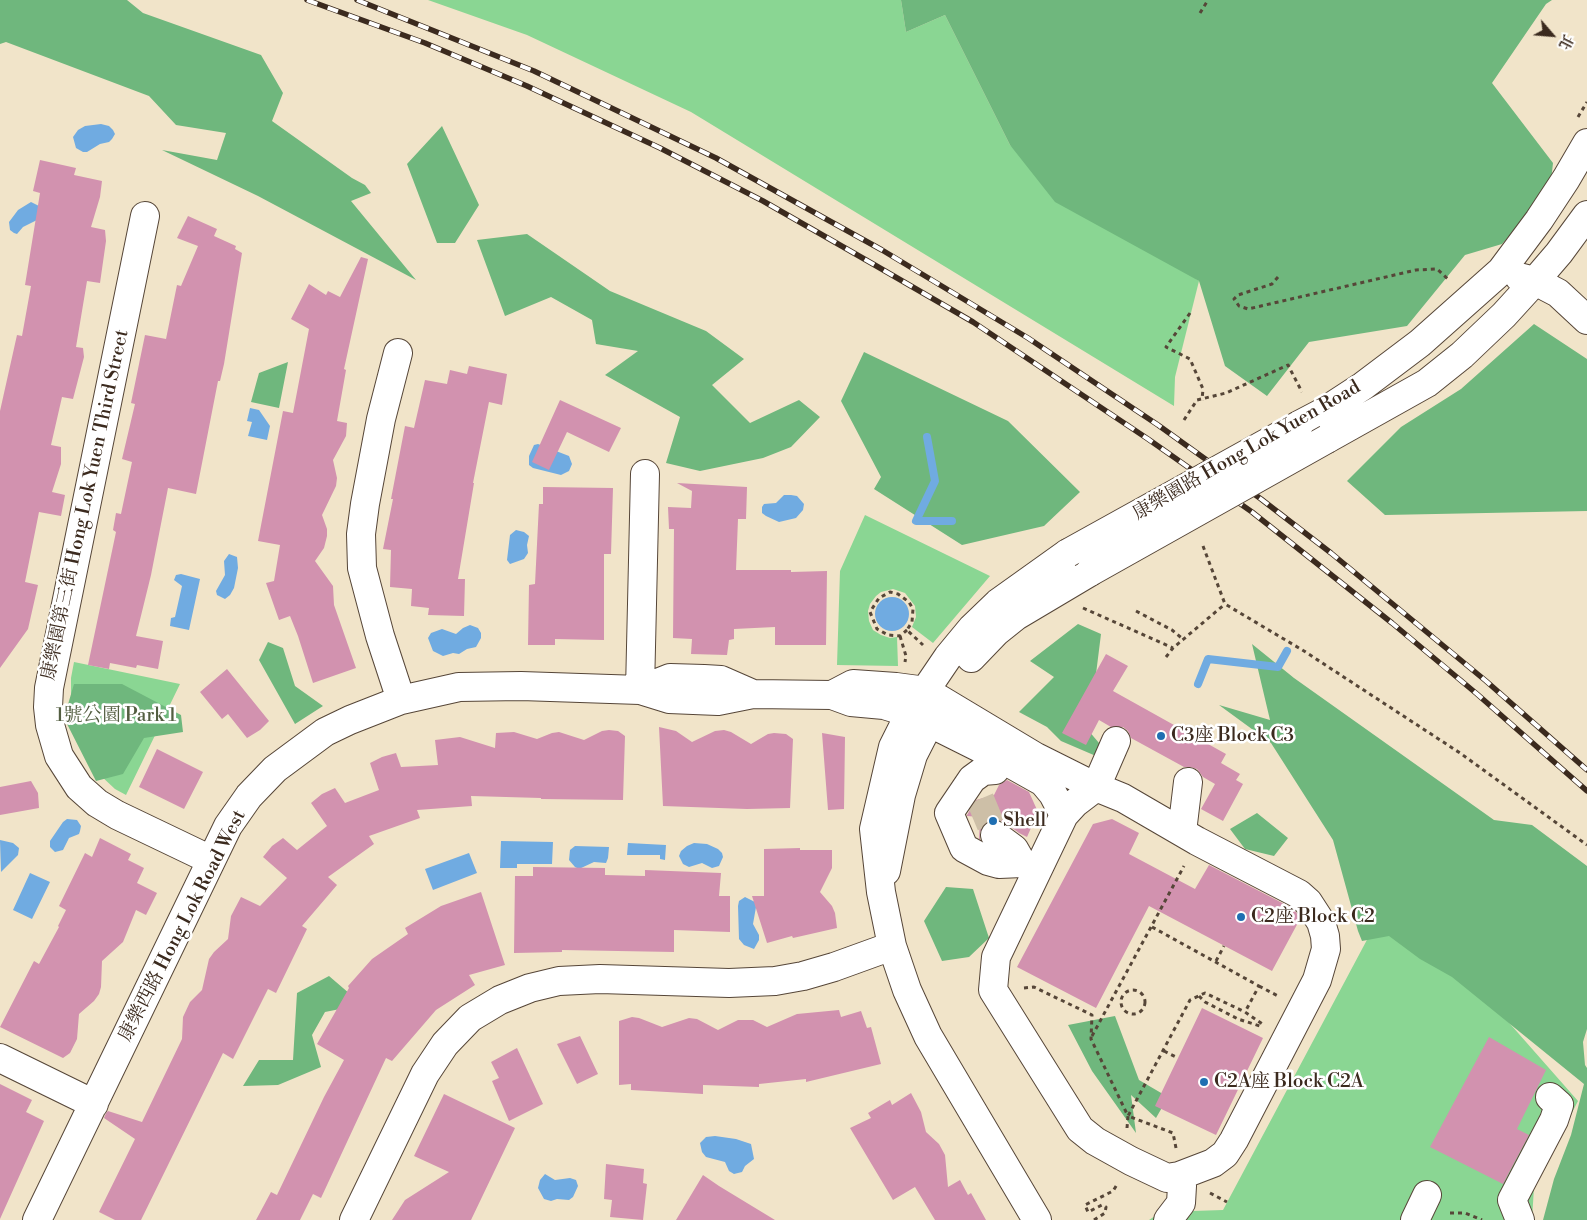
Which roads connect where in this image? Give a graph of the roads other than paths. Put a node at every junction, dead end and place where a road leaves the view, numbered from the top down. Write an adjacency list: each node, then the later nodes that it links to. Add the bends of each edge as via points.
1 (1580, 133): 4 (street, 康樂園路 Hong Lok Yuen Road, via 1566,179)
2 (1587, 215): 5 (street, 康樂園路 Hong Lok Yuen Road)
3 (145, 216): 20 (street, 康樂園第三街 Hong Lok Yuen Third Street, via 48,688 48,707 59,756 79,787 117,815)
4 (1501, 271): 5 (street); 11 (street, 康樂園路 Hong Lok Yuen Road, bridge, via 1448,320 1363,386 1320,414 1068,553 998,603 948,658)
5 (1535, 282): 6 (street, via 1558,293); 11 (street, 康樂園路 Hong Lok Yuen Road, bridge, via 1447,368 1413,391 1056,591 996,632 976,650)
6 (1587, 320)
7 (398, 353): 10 (street, via 381,419 361,534 362,568)
8 (645, 474): 9 (street)
9 (640, 690): 10 (street, 康樂西路 Hong Lok Road West, via 459,687); 11 (street, 康樂西路 Hong Lok Road West, via 670,678 721,680 753,694 832,695 851,702)
10 (400, 700): 20 (street, 康樂西路 Hong Lok Road West, via 324,732 275,769 228,826)
11 (927, 707): 13 (street); 15 (street); 22 (street, via 893,747 874,829 881,892)
12 (1116, 742): 15 (street)
13 (998, 764): 16 (street); 17 (street, via 1043,782 1054,794); 21 (street, via 972,779 949,813 964,848 988,861)
14 (1188, 782): 19 (street)
15 (1096, 787): 17 (street); 19 (street, via 1123,798)
16 (980, 799)
17 (1064, 815): 21 (street)
18 (995, 835): 21 (street, via 1014,849)
19 (1190, 837): 26 (street, via 1299,894 1321,922 1326,949 1317,980 1225,1154 1213,1163)
20 (211, 860): 25 (street, 康樂西路 Hong Lok Road West)
21 (1029, 867): 26 (street, via 996,957 993,990 1080,1129 1095,1141 1167,1178)
22 (892, 946): 29 (street, via 834,967 774,981 729,983 600,979 530,988 500,1000 470,1018 445,1044 430,1066); 30 (street, via 928,1036)
23 (0, 1058): 25 (street)
24 (1550, 1097): 33 (street, via 1559,1105 1554,1120 1512,1200)
25 (94, 1104): 28 (street, 康樂西路 Hong Lok Road West)
26 (1177, 1163): 31 (street, via 1182,1203)
27 (1427, 1195): 32 (street)
28 (37, 1220)
29 (354, 1220)
30 (1037, 1220)
31 (1168, 1220)
32 (1415, 1220)
33 (1520, 1220)

